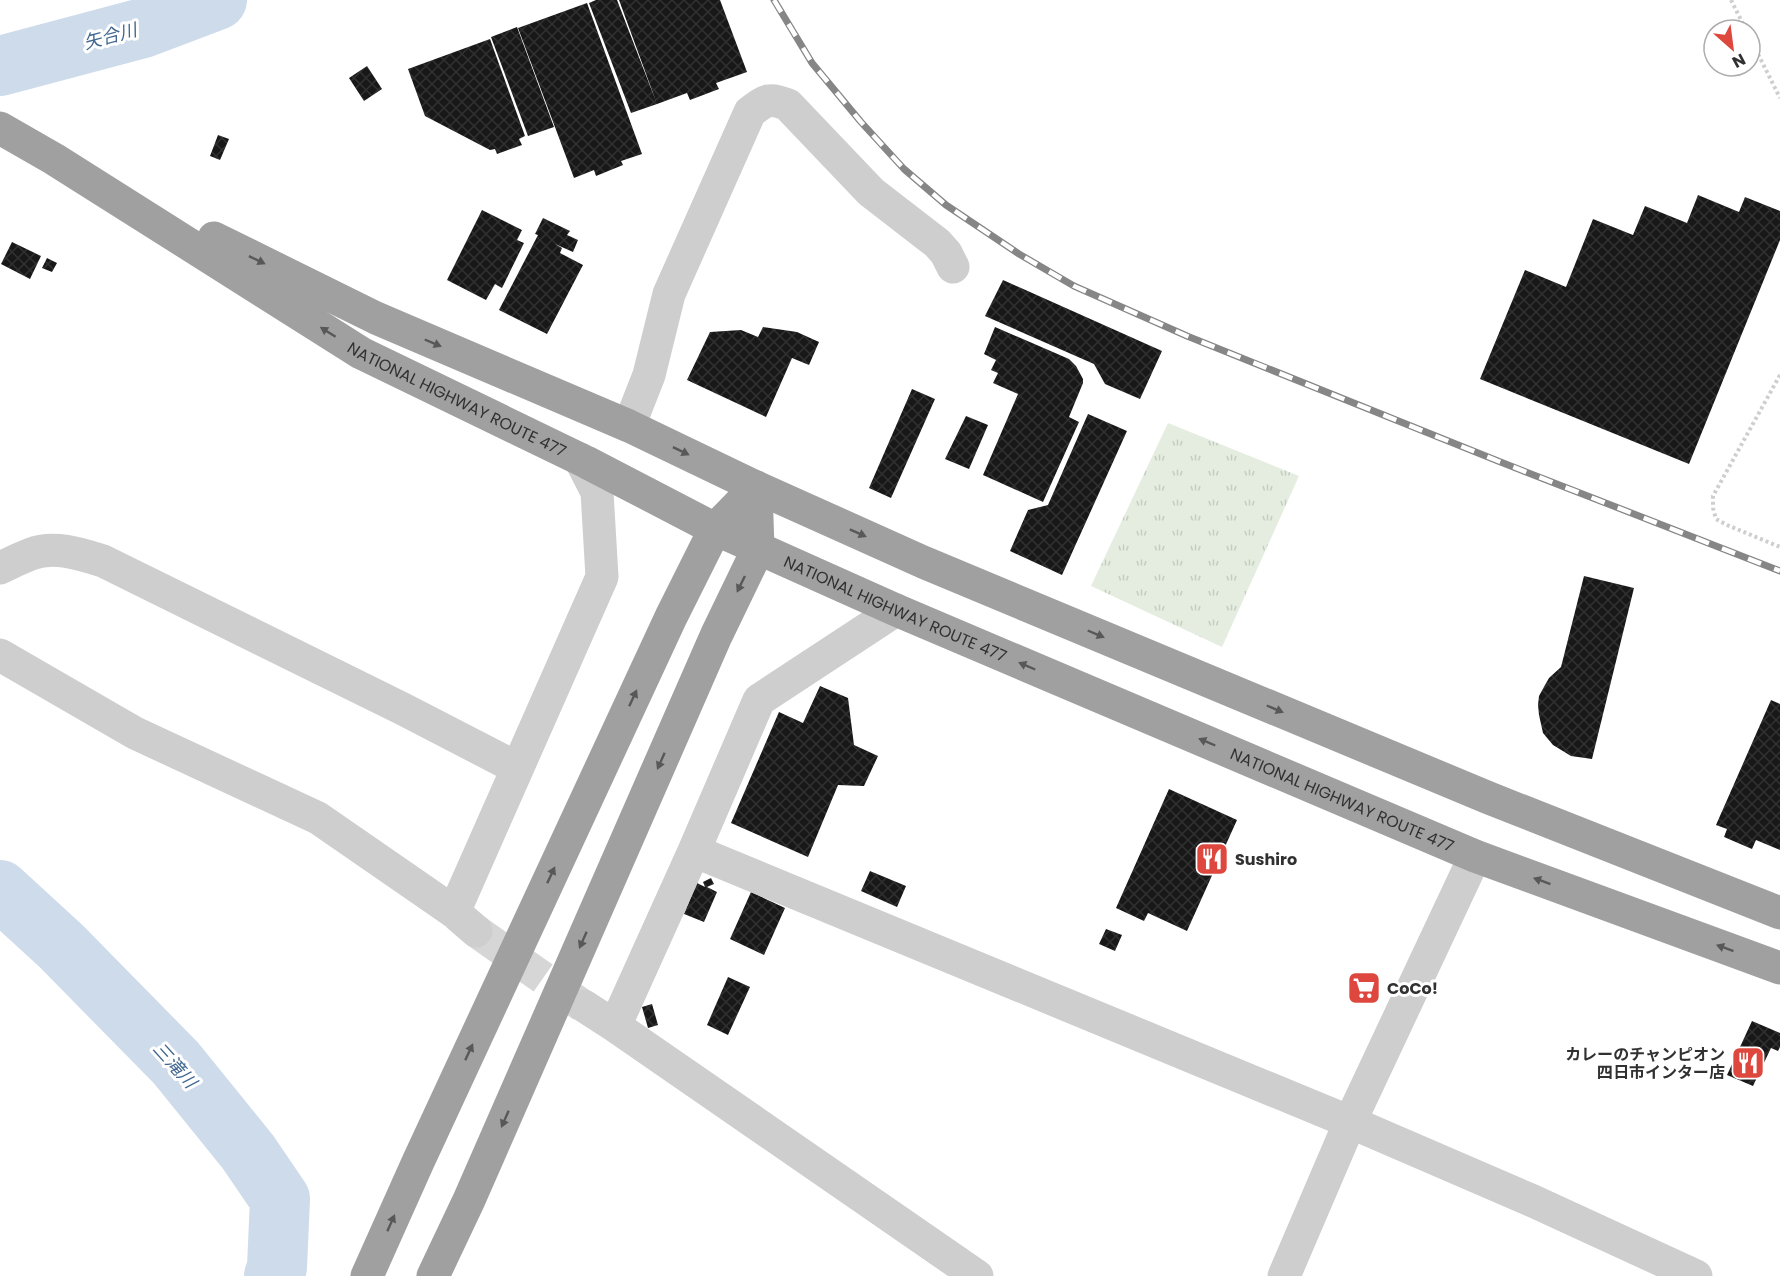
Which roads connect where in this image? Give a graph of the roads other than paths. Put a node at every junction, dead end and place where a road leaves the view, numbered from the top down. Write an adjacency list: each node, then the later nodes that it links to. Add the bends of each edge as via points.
1 (0, 128): 2 (highway, NATIONAL HIGHWAY ROUTE 477)
2 (54, 159): 4 (highway, NATIONAL HIGHWAY ROUTE 477, one-way to 4, via 376,318); 5 (highway, NATIONAL HIGHWAY ROUTE 477, one-way to 2, via 361,353)
3 (953, 267): 4 (street, via 936,243 871,192 788,105 774,99 761,104 750,112 669,294 649,375)
4 (628, 426): 6 (highway, NATIONAL HIGHWAY ROUTE 477, one-way to 6)
5 (580, 459): 7 (highway, NATIONAL HIGHWAY ROUTE 477); 12 (street, via 597,492 602,577)
6 (756, 487): 7 (highway); 8 (highway); 15 (highway, NATIONAL HIGHWAY ROUTE 477, one-way to 15, via 923,562 1478,794)
7 (715, 529): 8 (highway, NATIONAL HIGHWAY ROUTE 477); 20 (highway, one-way to 7)
8 (758, 549): 10 (highway, NATIONAL HIGHWAY ROUTE 477); 21 (highway, one-way to 21, via 711,646)
9 (0, 568): 12 (street, via 34,553 61,551 103,561)
10 (896, 610): 13 (street, via 759,700); 14 (highway, NATIONAL HIGHWAY ROUTE 477, one-way to 10)
11 (0, 656): 12 (street, via 135,733 318,818 465,922)
12 (517, 768)
13 (694, 851): 18 (street); 19 (street)
14 (1475, 856): 16 (highway, NATIONAL HIGHWAY ROUTE 477, one-way to 14); 19 (street)
15 (1780, 913)
16 (1780, 968)
17 (584, 1006): 18 (street)
18 (615, 1026): 22 (street)
19 (1350, 1122): 23 (street); 24 (street)
20 (367, 1276)
21 (433, 1276)
22 (977, 1276)
23 (1284, 1276)
24 (1696, 1276)

